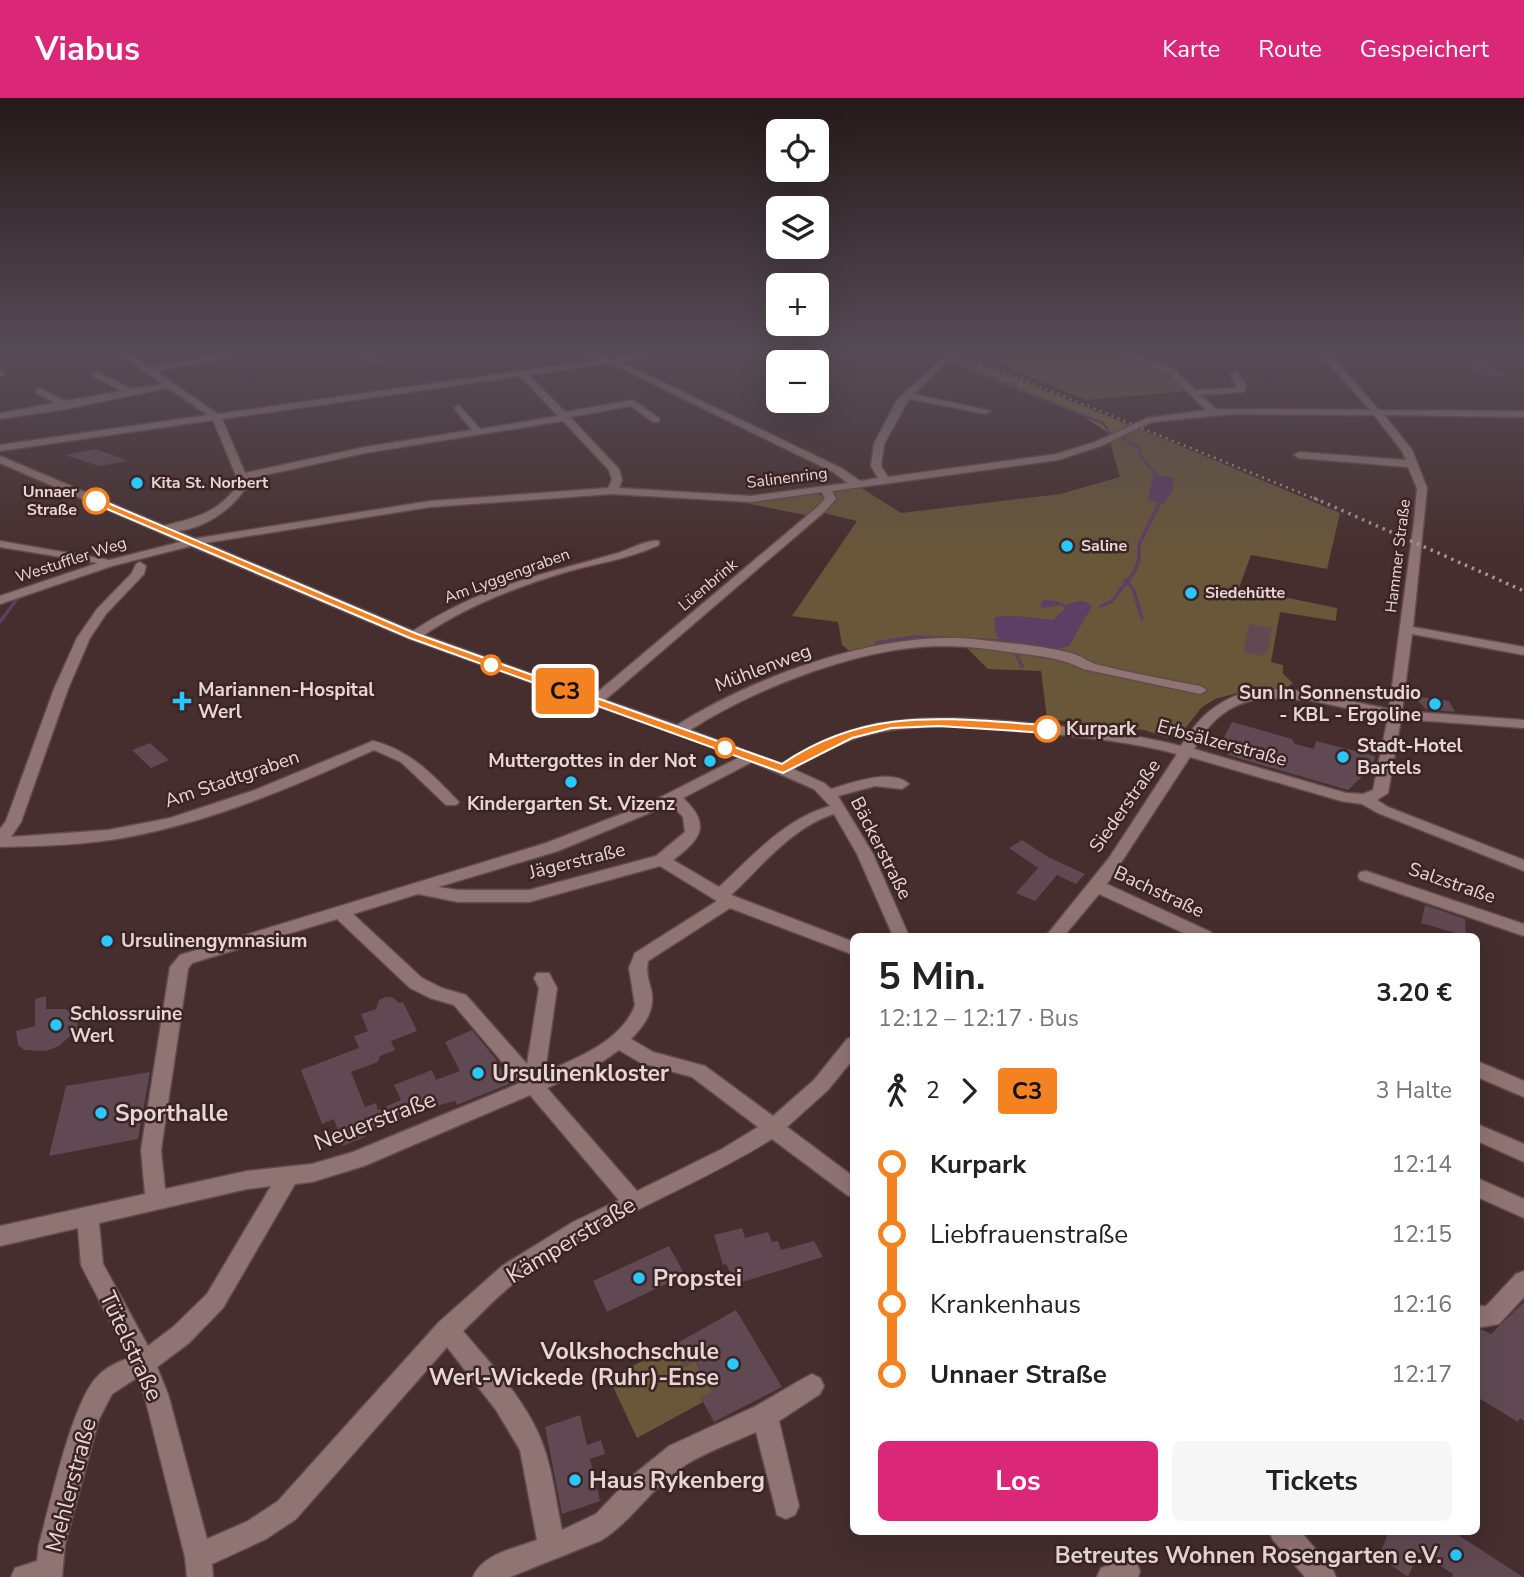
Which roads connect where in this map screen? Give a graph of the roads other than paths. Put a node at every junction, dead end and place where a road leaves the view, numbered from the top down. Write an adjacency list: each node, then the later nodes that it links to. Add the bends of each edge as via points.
1 (188, 421): 11 (street)
2 (218, 421): 15 (street)
3 (469, 421): 10 (street)
4 (538, 421): 10 (street)
5 (570, 421): 18 (street, via 614,469 617,480)
6 (736, 421): 17 (street)
7 (890, 421): 16 (street, via 879,444 876,466)
8 (1146, 421): 16 (street, Salinenring, via 1071,455)
9 (1384, 421): 14 (street, Hammer Straße)
10 (478, 432): 15 (street)
11 (0, 448)
12 (1299, 455): 14 (street)
13 (0, 460): 21 (street)
14 (1414, 464): 31 (street, Hammer Straße, via 1423,499)
15 (242, 477): 20 (street, via 241,489)
16 (885, 481): 17 (street, Salinenring)
17 (859, 485): 19 (street, Salinenring)
18 (612, 491): 19 (street, Salinenring, via 751,499); 22 (street, Salinenring, via 430,504)
19 (828, 495): 35 (street, Lüenbrink)
20 (208, 519): 21 (street); 23 (street, via 210,531)
21 (162, 529): 24 (street)
22 (248, 532): 23 (street, Salinenring); 27 (street, via 232,539)
23 (227, 535): 24 (street, Salinenring)
24 (192, 542): 27 (street); 28 (street, Westuffler Weg)
25 (655, 543): 32 (street, Am Lyggengraben, via 490,596 439,617)
26 (0, 544): 28 (street)
27 (222, 554): 32 (street)
28 (107, 564): 30 (street, Westuffler Weg)
29 (140, 566): 47 (street, via 88,633 63,684 13,822)
30 (0, 600)
31 (1406, 629): 33 (street); 36 (street, Hammer Straße)
32 (414, 636): 35 (street)
33 (1524, 651)
34 (1200, 690): 38 (street, Mühlenweg, via 1088,666 1070,657 986,644 932,642 866,651 734,699)
35 (595, 701): 38 (street, Bäckerstraße)
36 (1395, 713): 37 (street, Siederstraße); 39 (street, Siederstraße, via 1300,695 1244,697 1212,715); 44 (street, Hammer Straße, via 1383,786 1380,793)
37 (1524, 724)
38 (678, 731): 40 (street, Bäckerstraße)
39 (1187, 752): 41 (street, Erbsälzerstraße, via 1048,729 913,723 847,736); 44 (street, Erbsälzerstraße, via 1346,798); 51 (street, Siederstraße)
40 (751, 757): 41 (street, Bäckerstraße); 43 (street)
41 (783, 769): 45 (street, Bäckerstraße, via 819,786)
42 (902, 784): 45 (street, via 875,781)
43 (673, 797): 48 (street, via 693,817 695,828 689,840); 52 (street, via 563,843)
44 (1364, 799): 49 (street)
45 (833, 801): 53 (street, via 775,844); 57 (street, Bäckerstraße, via 865,854)
46 (451, 802): 47 (street, Am Stadtgraben, via 413,765 389,748 373,745 244,799 185,818 55,841)
47 (0, 841)
48 (662, 860): 52 (street, Jägerstraße, via 529,896 458,896); 53 (street)
49 (1524, 866)
50 (1366, 876): 56 (street, Salzstraße)
51 (1095, 885): 55 (street, Bachstraße); 58 (street, Siederstraße)
52 (418, 890): 54 (street)
53 (724, 899): 59 (street); 61 (street, Neuerstraße, via 641,957 637,967 644,1005)
54 (341, 912): 64 (street, via 416,983 460,1000); 73 (street, via 196,954 179,967 150,1150)
55 (1172, 930)
56 (1524, 930)
57 (900, 933)
58 (1056, 933)
59 (850, 947)
60 (543, 978): 64 (street, via 548,988)
61 (618, 1040): 64 (street, Neuerstraße, via 596,1058); 66 (street, via 648,1058 698,1071)
62 (850, 1049): 66 (street, Kämperstraße, via 821,1085)
63 (1480, 1070): 65 (street)
64 (533, 1087): 69 (street, Neuerstraße, via 357,1160); 72 (street)
65 (1524, 1089)
66 (773, 1128): 70 (street); 72 (street, Kämperstraße, via 729,1155)
67 (1480, 1133): 68 (street)
68 (1524, 1153)
69 (288, 1177): 73 (street, Neuerstraße, via 247,1180); 80 (street, Mehlerstraße, via 215,1301)
70 (850, 1186)
71 (1480, 1188): 74 (street)
72 (633, 1201): 79 (street, Kämperstraße, via 510,1273)
73 (156, 1202): 75 (street, Neuerstraße)
74 (1524, 1209)
75 (88, 1217): 76 (street, Neuerstraße); 80 (street, Tütelstraße, via 92,1265)
76 (0, 1236)
77 (1524, 1281): 78 (street, via 1491,1316)
78 (1480, 1317)
79 (447, 1330): 85 (street, via 509,1407 533,1448); 86 (street, Kämperstraße, via 287,1510)
80 (144, 1363): 86 (street, Tütelstraße, via 164,1419); 87 (street, Mehlerstraße, via 104,1386 88,1415)
81 (812, 1387): 82 (street)
82 (765, 1415): 83 (street); 85 (street, via 678,1455 605,1523)
83 (786, 1506)
84 (1286, 1535): 89 (street)
85 (552, 1547): 88 (street)
86 (199, 1567)
87 (41, 1576)
88 (486, 1577)
89 (1324, 1577)

